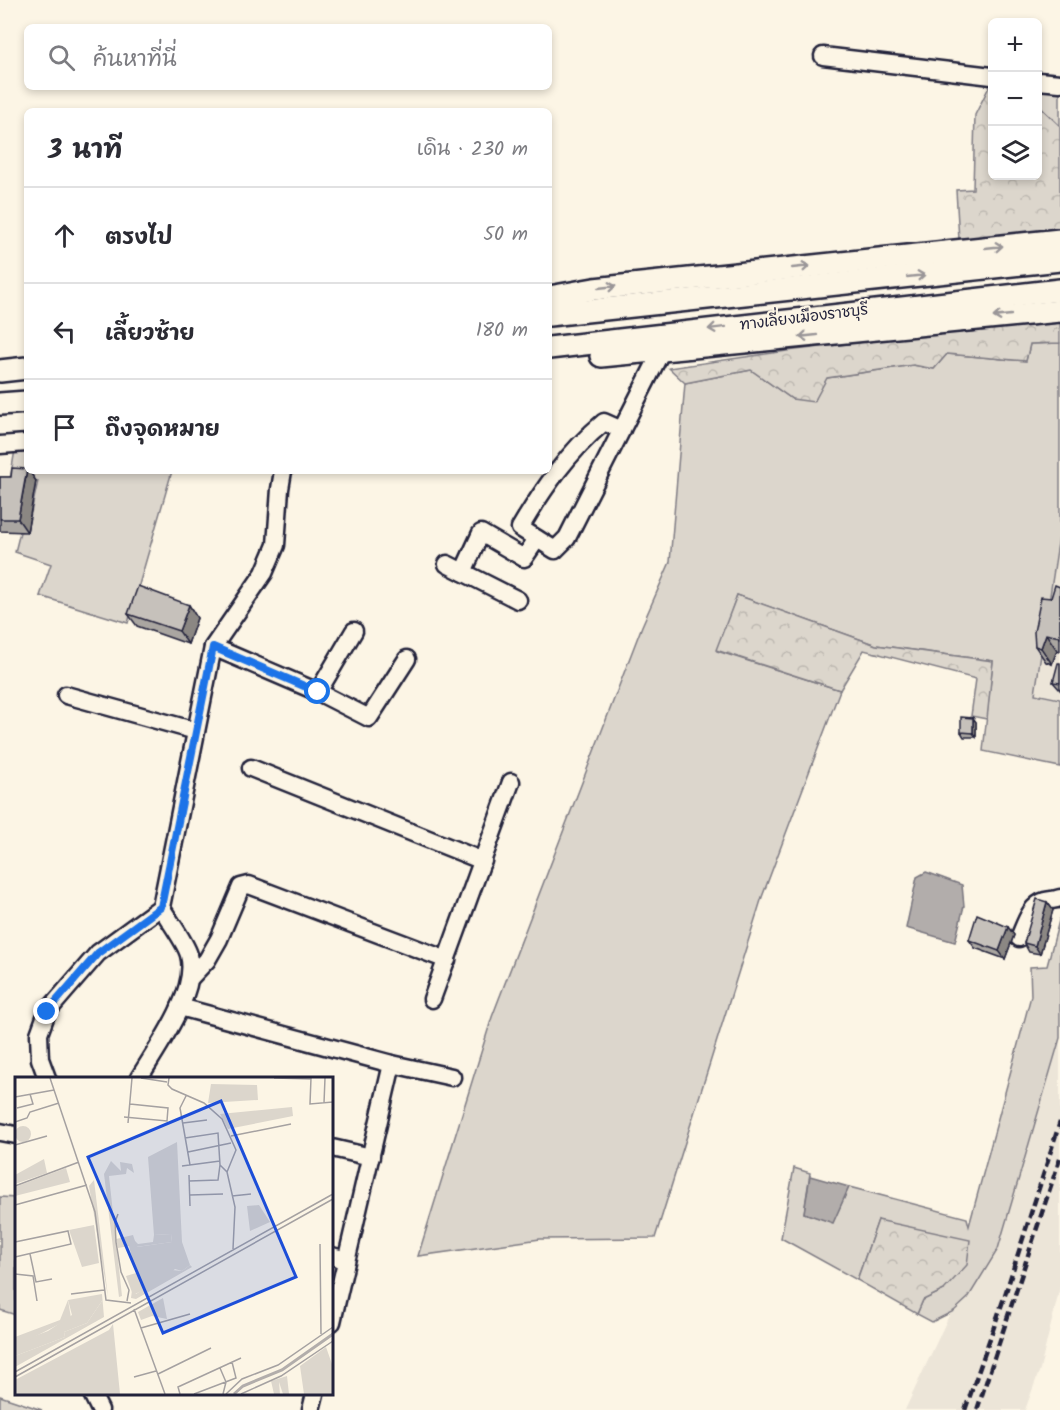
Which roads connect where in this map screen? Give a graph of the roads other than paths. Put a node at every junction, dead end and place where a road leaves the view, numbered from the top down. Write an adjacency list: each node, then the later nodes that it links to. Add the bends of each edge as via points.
1 (823, 56): 2 (street)
2 (988, 75)
3 (1042, 81): 4 (street)
4 (1060, 83)
5 (1060, 240): 8 (main road, one-way to 5)
6 (1060, 260): 10 (main road, ทางเลี่ยงเมืองราชบุรี, one-way to 6)
7 (1060, 290): 11 (main road, ทางเลี่ยงเมืองราชบุรี, one-way to 11)
8 (552, 296)
9 (1060, 311): 12 (main road, one-way to 12)
10 (552, 315)
11 (552, 348)
12 (662, 350): 13 (main road); 18 (street)
13 (552, 357)
14 (24, 368): 15 (main road)
15 (0, 371)
16 (24, 402): 17 (main road)
17 (0, 404)
18 (622, 430): 22 (street, via 567,538 555,550); 22 (street, via 604,422 543,489 520,528)
19 (24, 443): 20 (street)
20 (0, 446)
21 (282, 474): 27 (street, via 276,545 264,573)
22 (537, 539): 24 (street, via 524,558 481,533)
23 (447, 564): 24 (street)
24 (464, 572): 25 (street)
25 (518, 600)
26 (354, 632): 29 (street)
27 (213, 647): 29 (street); 31 (street)
28 (407, 659): 29 (street, via 369,718)
29 (318, 692)
30 (66, 695): 31 (street)
31 (196, 731): 36 (street)
32 (251, 768): 34 (street)
33 (511, 782): 34 (street)
34 (483, 861): 38 (street)
35 (1060, 898): 37 (street, via 1035,907)
36 (161, 907): 39 (street, via 189,955); 43 (street, via 98,953 47,1012 39,1034 40,1059)
37 (1019, 938)
38 (447, 960): 39 (street, via 249,885 241,887 219,939 207,960); 40 (street)
39 (190, 977): 41 (street)
40 (432, 999)
41 (180, 1007): 42 (street); 44 (street)
42 (392, 1064): 45 (street); 49 (street)
43 (47, 1077)
44 (141, 1077)
45 (452, 1077)
46 (0, 1132): 47 (street)
47 (15, 1135)
48 (333, 1148): 49 (street)
49 (371, 1157): 50 (street)
50 (339, 1258): 51 (street)
51 (333, 1313)
52 (92, 1395): 54 (street)
53 (315, 1395): 55 (street)
54 (100, 1410)
55 (311, 1410)

